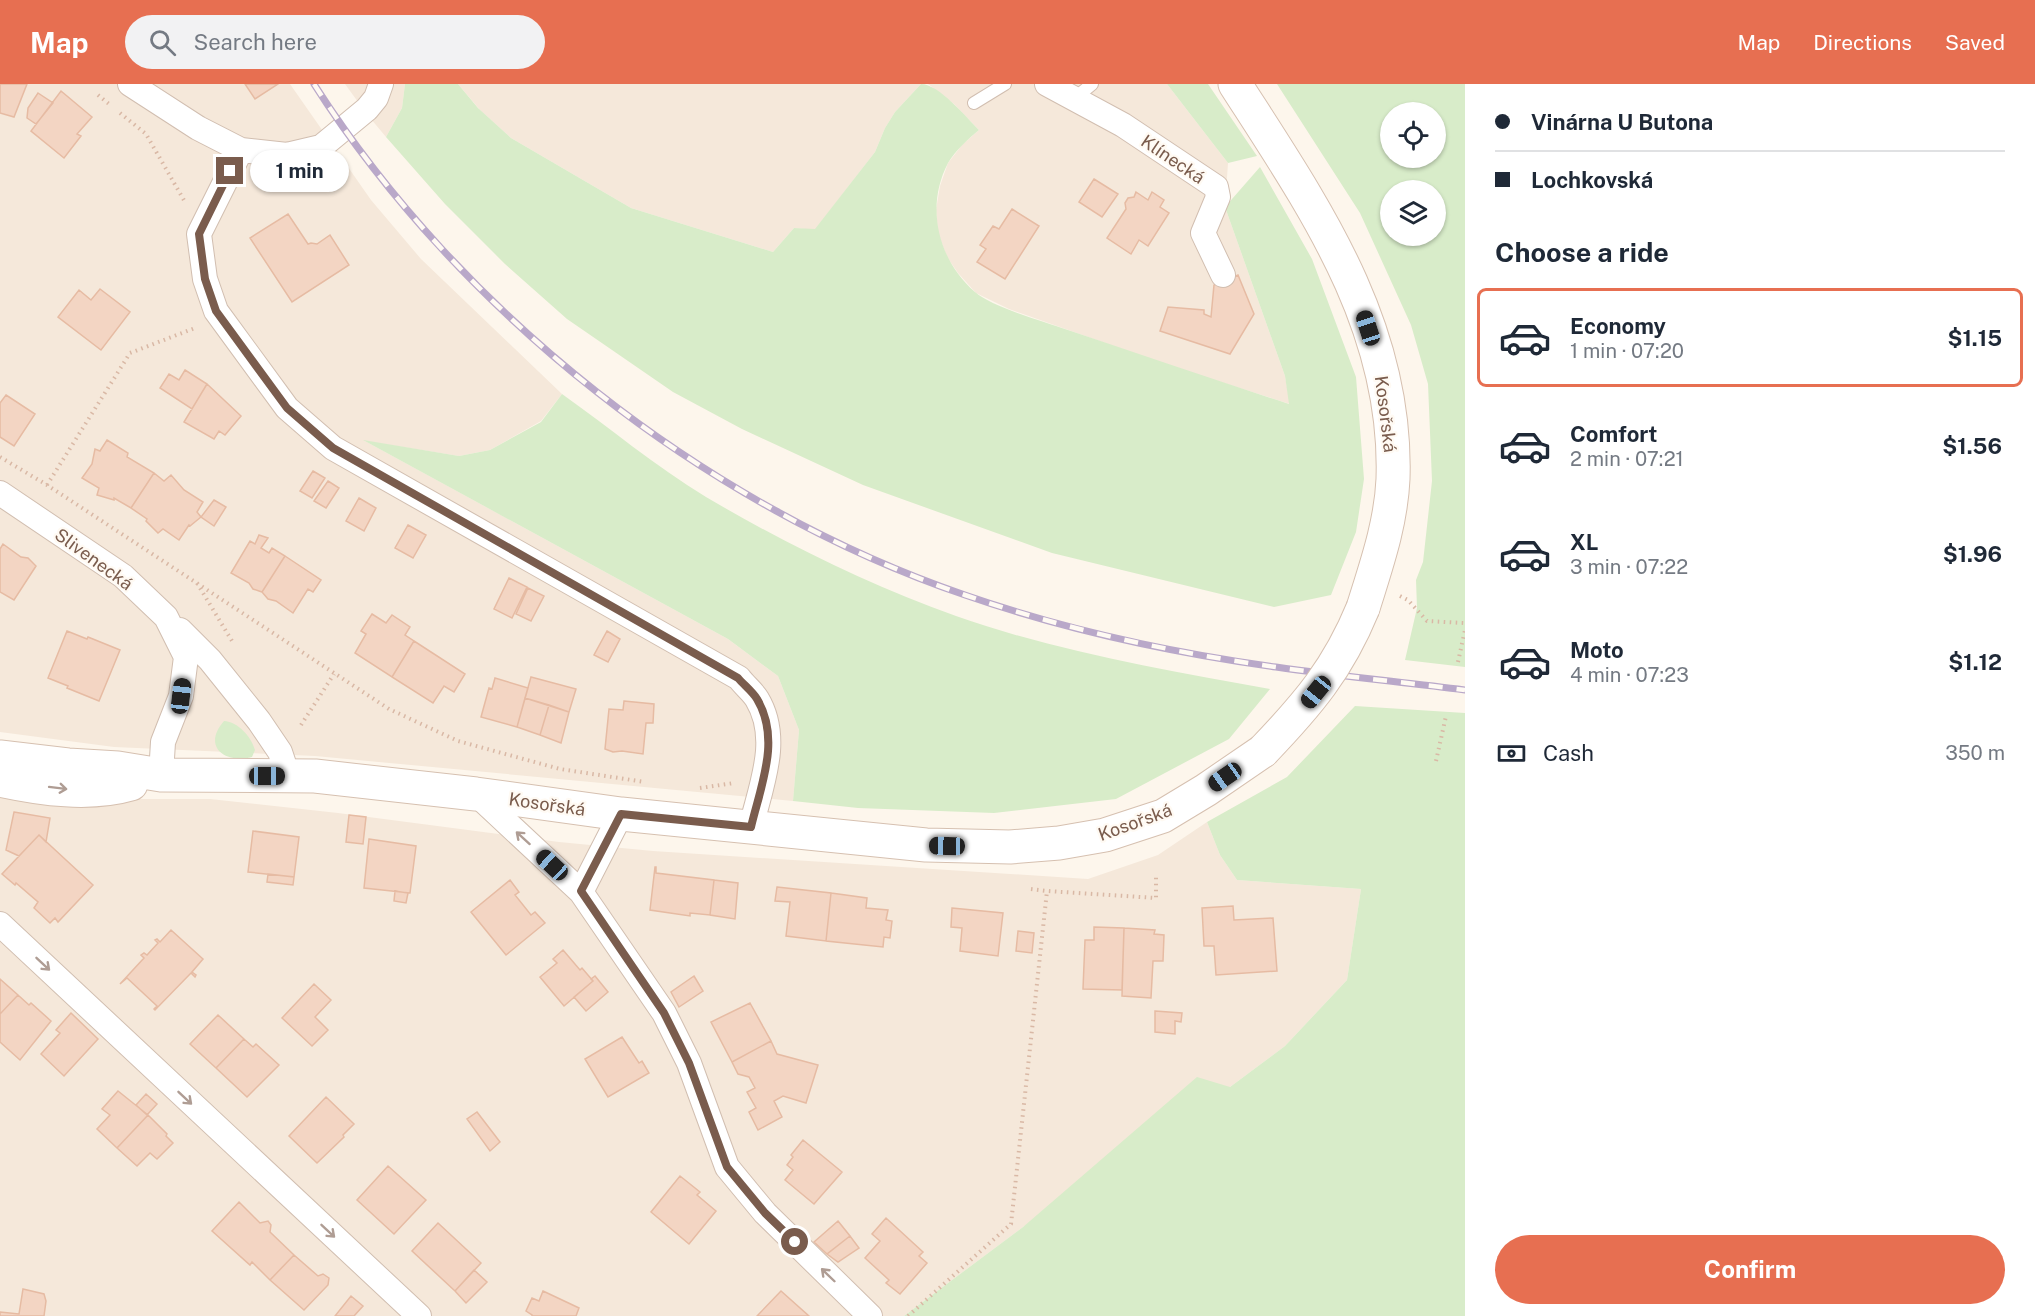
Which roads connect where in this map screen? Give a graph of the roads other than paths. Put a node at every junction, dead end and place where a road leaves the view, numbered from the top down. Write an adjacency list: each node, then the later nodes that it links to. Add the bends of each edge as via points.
1 (130, 84): 8 (street, via 198,128)
2 (381, 84): 8 (street, via 367,110 321,147 287,155)
3 (1005, 84): 7 (lane)
4 (1047, 84): 6 (street, Klínecká)
5 (1234, 84): 18 (street, Kosořská, bridge, via 1335,245 1357,293 1388,401 1393,481 1387,525 1363,608 1326,679 1263,751 1163,816 1105,835 1010,847 926,845)
6 (1083, 91): 9 (street, Klínecká, via 1123,125 1216,187 1218,197 1203,233)
7 (974, 103)
8 (241, 150): 18 (street, via 199,234 205,279 216,311 287,408 333,448 738,678 757,699 770,731 769,753)
9 (1223, 275)
10 (0, 493): 11 (street, Slivenecká, via 123,576)
11 (166, 618): 13 (street, Slivenecká, via 186,657 181,696 163,742); 14 (street, via 210,660 259,721 280,752)
12 (0, 756): 13 (street)
13 (161, 775): 14 (street, Kosořská); 15 (street, one-way to 13, via 84,790 119,787)
14 (288, 776): 16 (street, Kosořská)
15 (0, 780)
16 (476, 794): 17 (street, Kosořská); 19 (street, one-way to 16)
17 (621, 814): 18 (street, Kosořská); 19 (street)
18 (751, 827)
19 (581, 891): 22 (street, one-way to 19, via 765,1213 727,1167 689,1063 664,1013)
20 (0, 924): 21 (street, one-way to 21)
21 (419, 1316)
22 (870, 1316)

